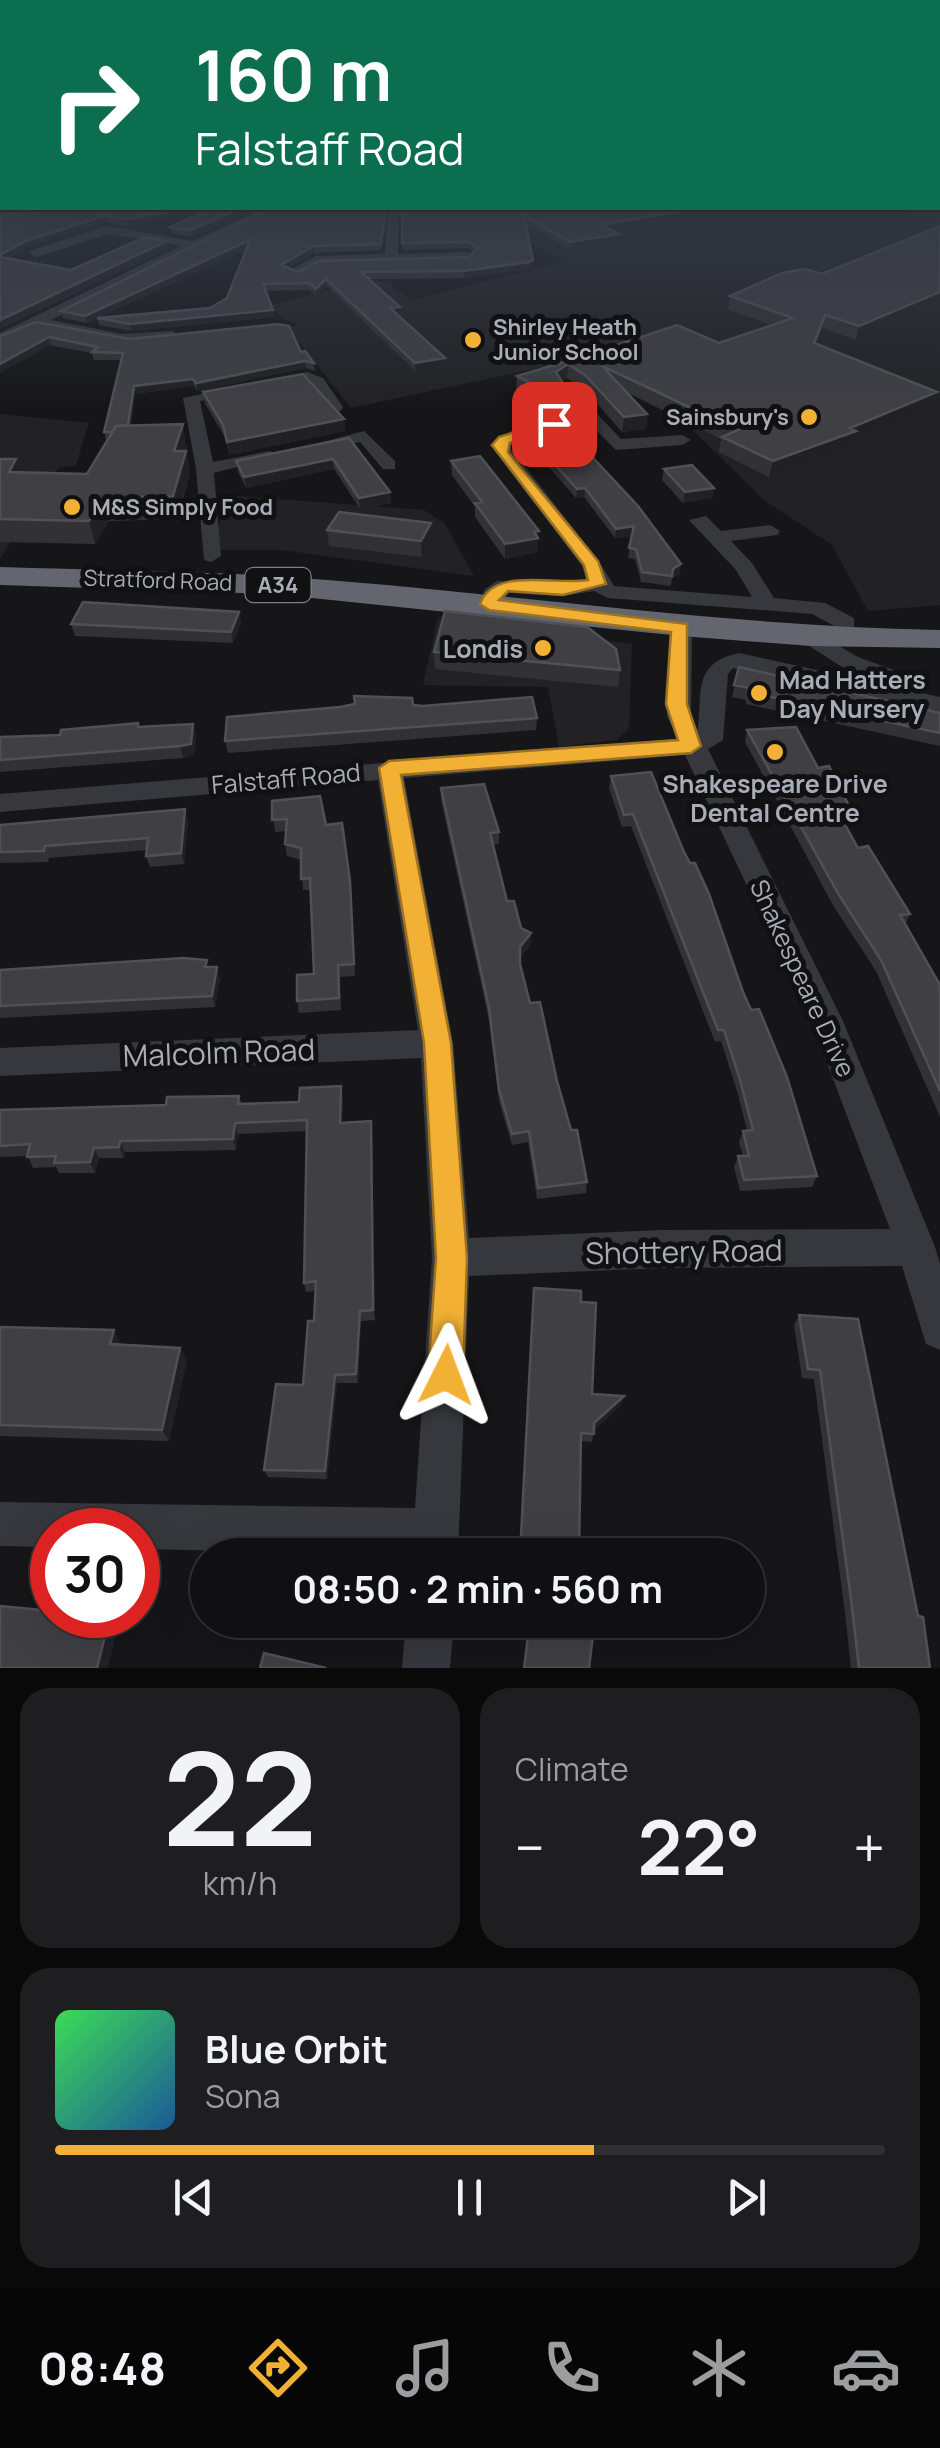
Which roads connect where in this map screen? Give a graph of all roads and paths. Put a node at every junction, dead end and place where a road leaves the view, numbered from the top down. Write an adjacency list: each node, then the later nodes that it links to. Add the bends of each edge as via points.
1 (178, 253): 6 (street)
2 (391, 253): 4 (street)
3 (468, 256): 4 (street)
4 (391, 258): 5 (street, via 316,260)
5 (302, 271)
6 (34, 321): 7 (street, via 131,339); 8 (street)
7 (194, 333)
8 (1, 338)
9 (568, 387): 11 (street)
10 (335, 408): 14 (street, via 307,377 191,398)
11 (590, 414): 12 (street, via 616,445); 20 (street, via 499,445 592,564)
12 (682, 440)
13 (389, 464): 14 (street, via 364,436)
14 (205, 469): 18 (street)
15 (700, 520): 17 (street)
16 (770, 531): 17 (street)
17 (718, 537): 22 (street)
18 (211, 556)
19 (0, 576): 21 (highway, Stratford Road / A34, via 273,584)
20 (598, 584): 21 (street, via 563,590 505,586); 22 (street, via 608,592)
21 (489, 604): 23 (highway, Stratford Road / A34)
22 (767, 604): 25 (street, via 817,608)
23 (682, 621): 25 (highway, Stratford Road / A34); 26 (highway, Stratford Road / A34); 31 (street, Shakespeare Drive, via 676,704)
24 (940, 622): 25 (highway, Stratford Road / A34)
25 (857, 631): 26 (highway, Stratford Road / A34); 27 (highway, Stratford Road / A34); 28 (street, via 860,660)
26 (811, 637): 28 (street)
27 (940, 639)
28 (871, 670): 29 (street)
29 (940, 688)
30 (940, 706): 31 (street, via 740,660 716,672 710,740)
31 (691, 746): 32 (street, Falstaff Road); 36 (street, Shakespeare Drive, via 827,1021)
32 (389, 768): 33 (street, Falstaff Road); 34 (street)
33 (0, 803)
34 (437, 1043): 35 (street, Malcolm Road); 37 (street)
35 (0, 1062)
36 (916, 1247): 37 (street, Shottery Road); 38 (street, Shakespeare Drive)
37 (452, 1258): 41 (street)
38 (940, 1330)
39 (0, 1524): 40 (street)
40 (321, 1538)
41 (436, 1538)
42 (428, 1638): 43 (street)
43 (426, 1668)

